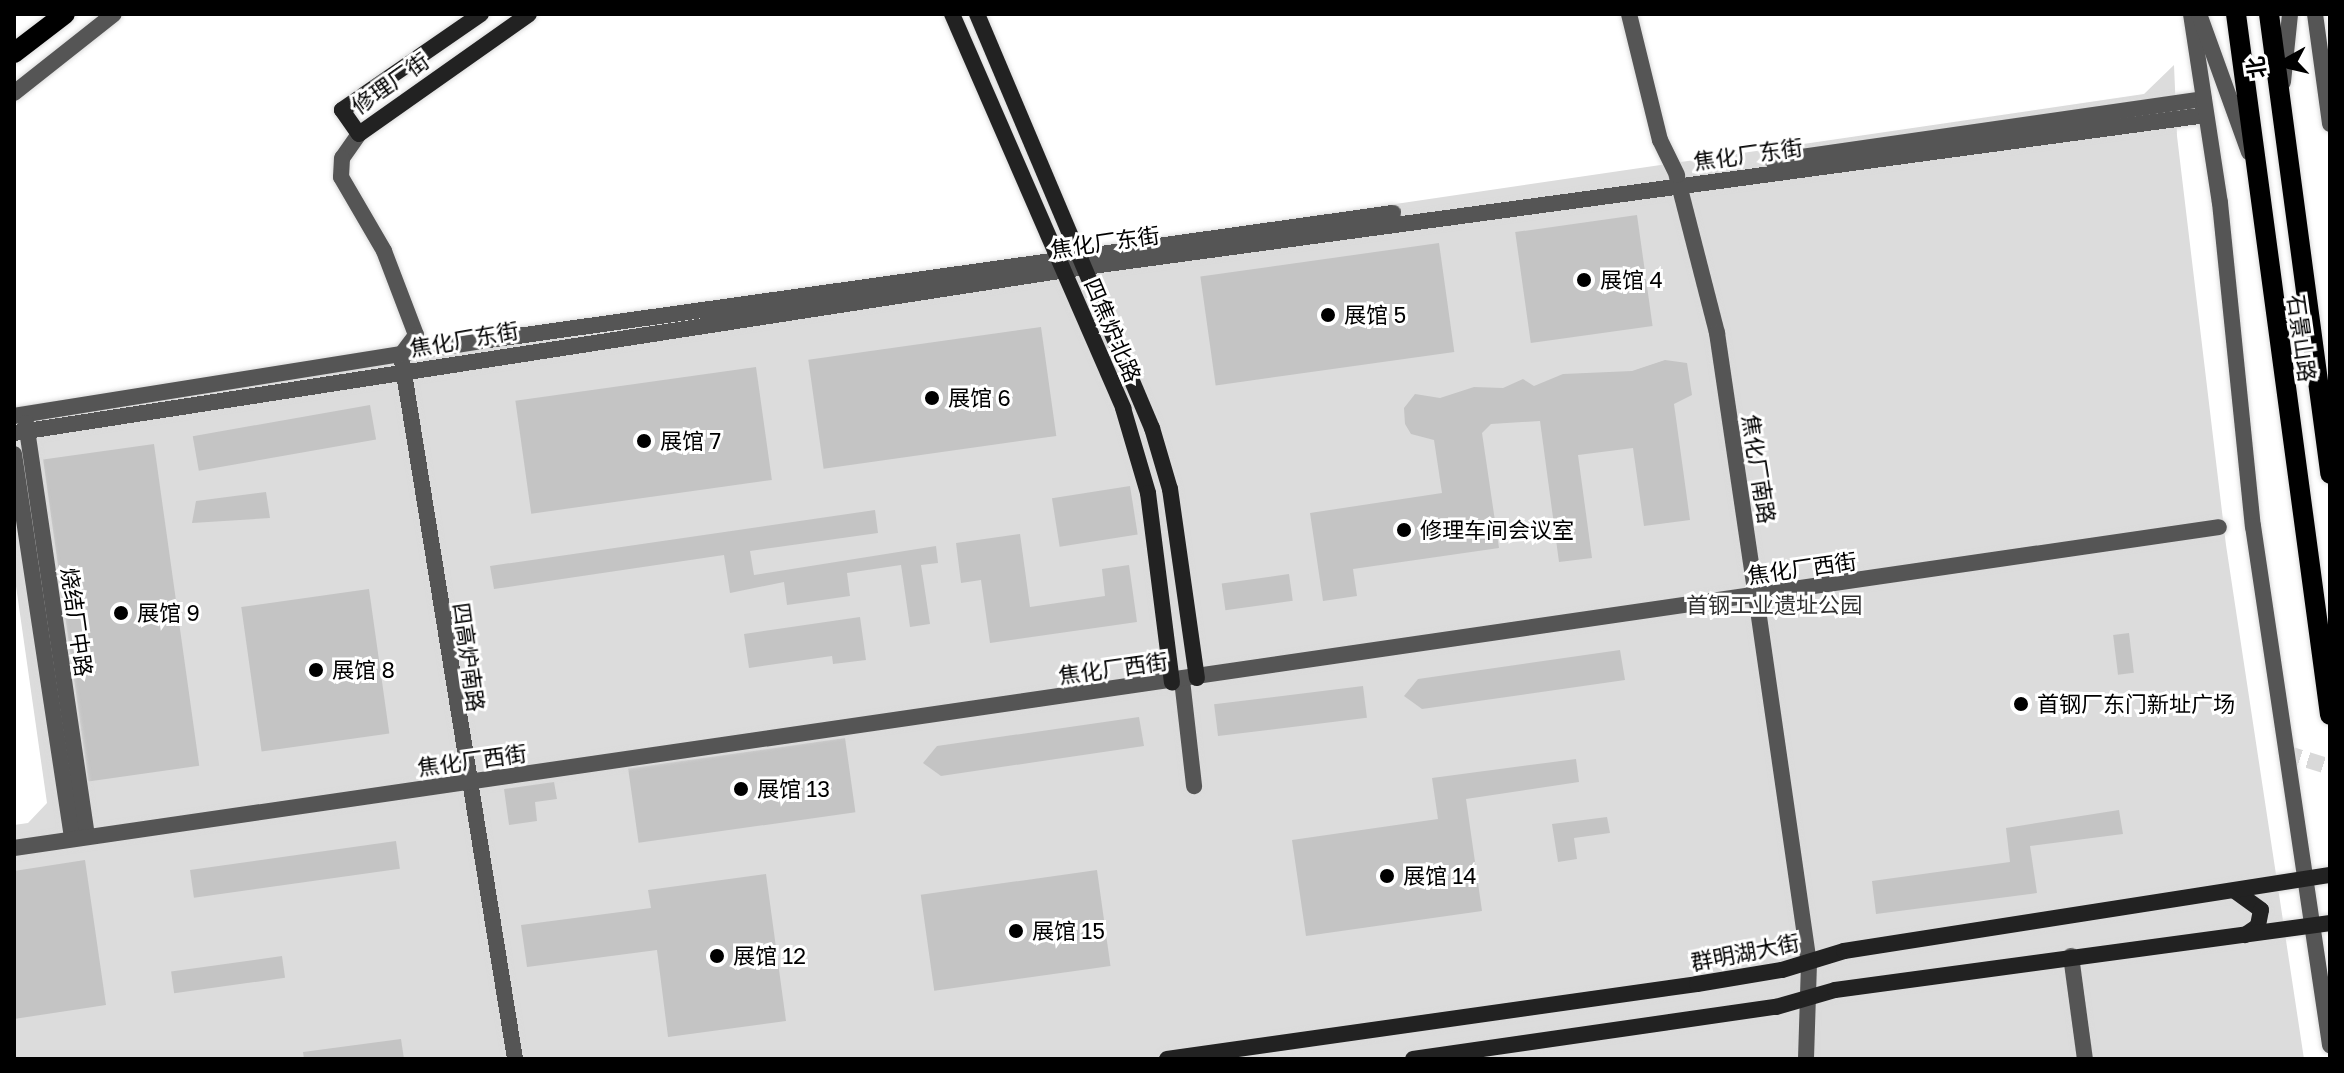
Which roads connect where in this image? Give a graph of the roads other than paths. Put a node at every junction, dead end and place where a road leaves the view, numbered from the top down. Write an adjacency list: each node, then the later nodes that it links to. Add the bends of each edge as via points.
1 (65, 14): 14 (main road)
2 (114, 14): 15 (street)
3 (481, 14): 19 (main road, 修理厂街, via 342,110)
4 (529, 14): 19 (main road, 修理厂街)
5 (952, 14): 23 (main road, 四焦炉北路)
6 (977, 14): 22 (main road, 四焦炉北路)
7 (1629, 14): 21 (street, 焦化厂南路, via 1660,140)
8 (2191, 14): 17 (street)
9 (2199, 14): 20 (street)
10 (2236, 14): 20 (main road, 石景山路)
11 (2269, 14): 16 (main road, 石景山路)
12 (2290, 14): 16 (street)
13 (2315, 14): 18 (street)
14 (14, 53)
15 (14, 93)
16 (2281, 99): 29 (main road, 石景山路)
17 (2205, 107): 21 (street, 焦化厂东街); 39 (street, via 2253,526)
18 (2330, 124)
19 (359, 134): 24 (street, via 342,158 341,177 377,237 416,335)
20 (2255, 168): 33 (main road, 石景山路)
21 (1678, 180): 22 (street, 焦化厂东街); 31 (street, 焦化厂南路, via 1717,333)
22 (1083, 261): 23 (street, 焦化厂东街); 32 (main road, 四焦炉北路, via 1132,374 1170,489)
23 (1060, 264): 24 (street, 焦化厂东街); 25 (street, 焦化厂东街); 32 (main road, 四焦炉北路, via 1123,408 1148,493)
24 (401, 355): 25 (street, 四高炉南路); 26 (street, 焦化厂东街)
25 (404, 372): 27 (street, 焦化厂东街); 34 (street, 四高炉南路)
26 (19, 415): 27 (street, 烧结厂中路)
27 (20, 432): 36 (street, 烧结厂中路)
28 (14, 454): 36 (street, 烧结厂中路)
29 (2330, 474)
30 (2219, 527): 31 (street, 焦化厂西街)
31 (1756, 596): 32 (street, 焦化厂西街); 45 (street, 焦化厂南路)
32 (1183, 680): 34 (street, 焦化厂西街); 35 (street)
33 (2330, 715)
34 (467, 784): 36 (street, 焦化厂西街); 48 (street, 四高炉南路, via 493,900)
35 (1194, 786)
36 (80, 838): 37 (street, 焦化厂西街)
37 (14, 848)
38 (2330, 875): 39 (main road, 群明湖大街)
39 (2303, 880): 40 (main road, 群明湖大街); 42 (street)
40 (2235, 891): 43 (main road, via 2261,910 2258,926); 45 (main road, 群明湖大街, via 1844,951)
41 (2330, 923): 42 (main road)
42 (2312, 925): 43 (main road); 47 (street)
43 (2244, 936): 44 (main road)
44 (2071, 956): 46 (main road); 52 (street)
45 (1809, 963): 46 (street, 焦化厂南路); 49 (main road, 群明湖大街)
46 (1805, 998): 50 (main road); 51 (street, 焦化厂南路)
47 (2330, 1045)
48 (515, 1059)
49 (1167, 1059)
50 (1413, 1059)
51 (1806, 1059)
52 (2085, 1059)

